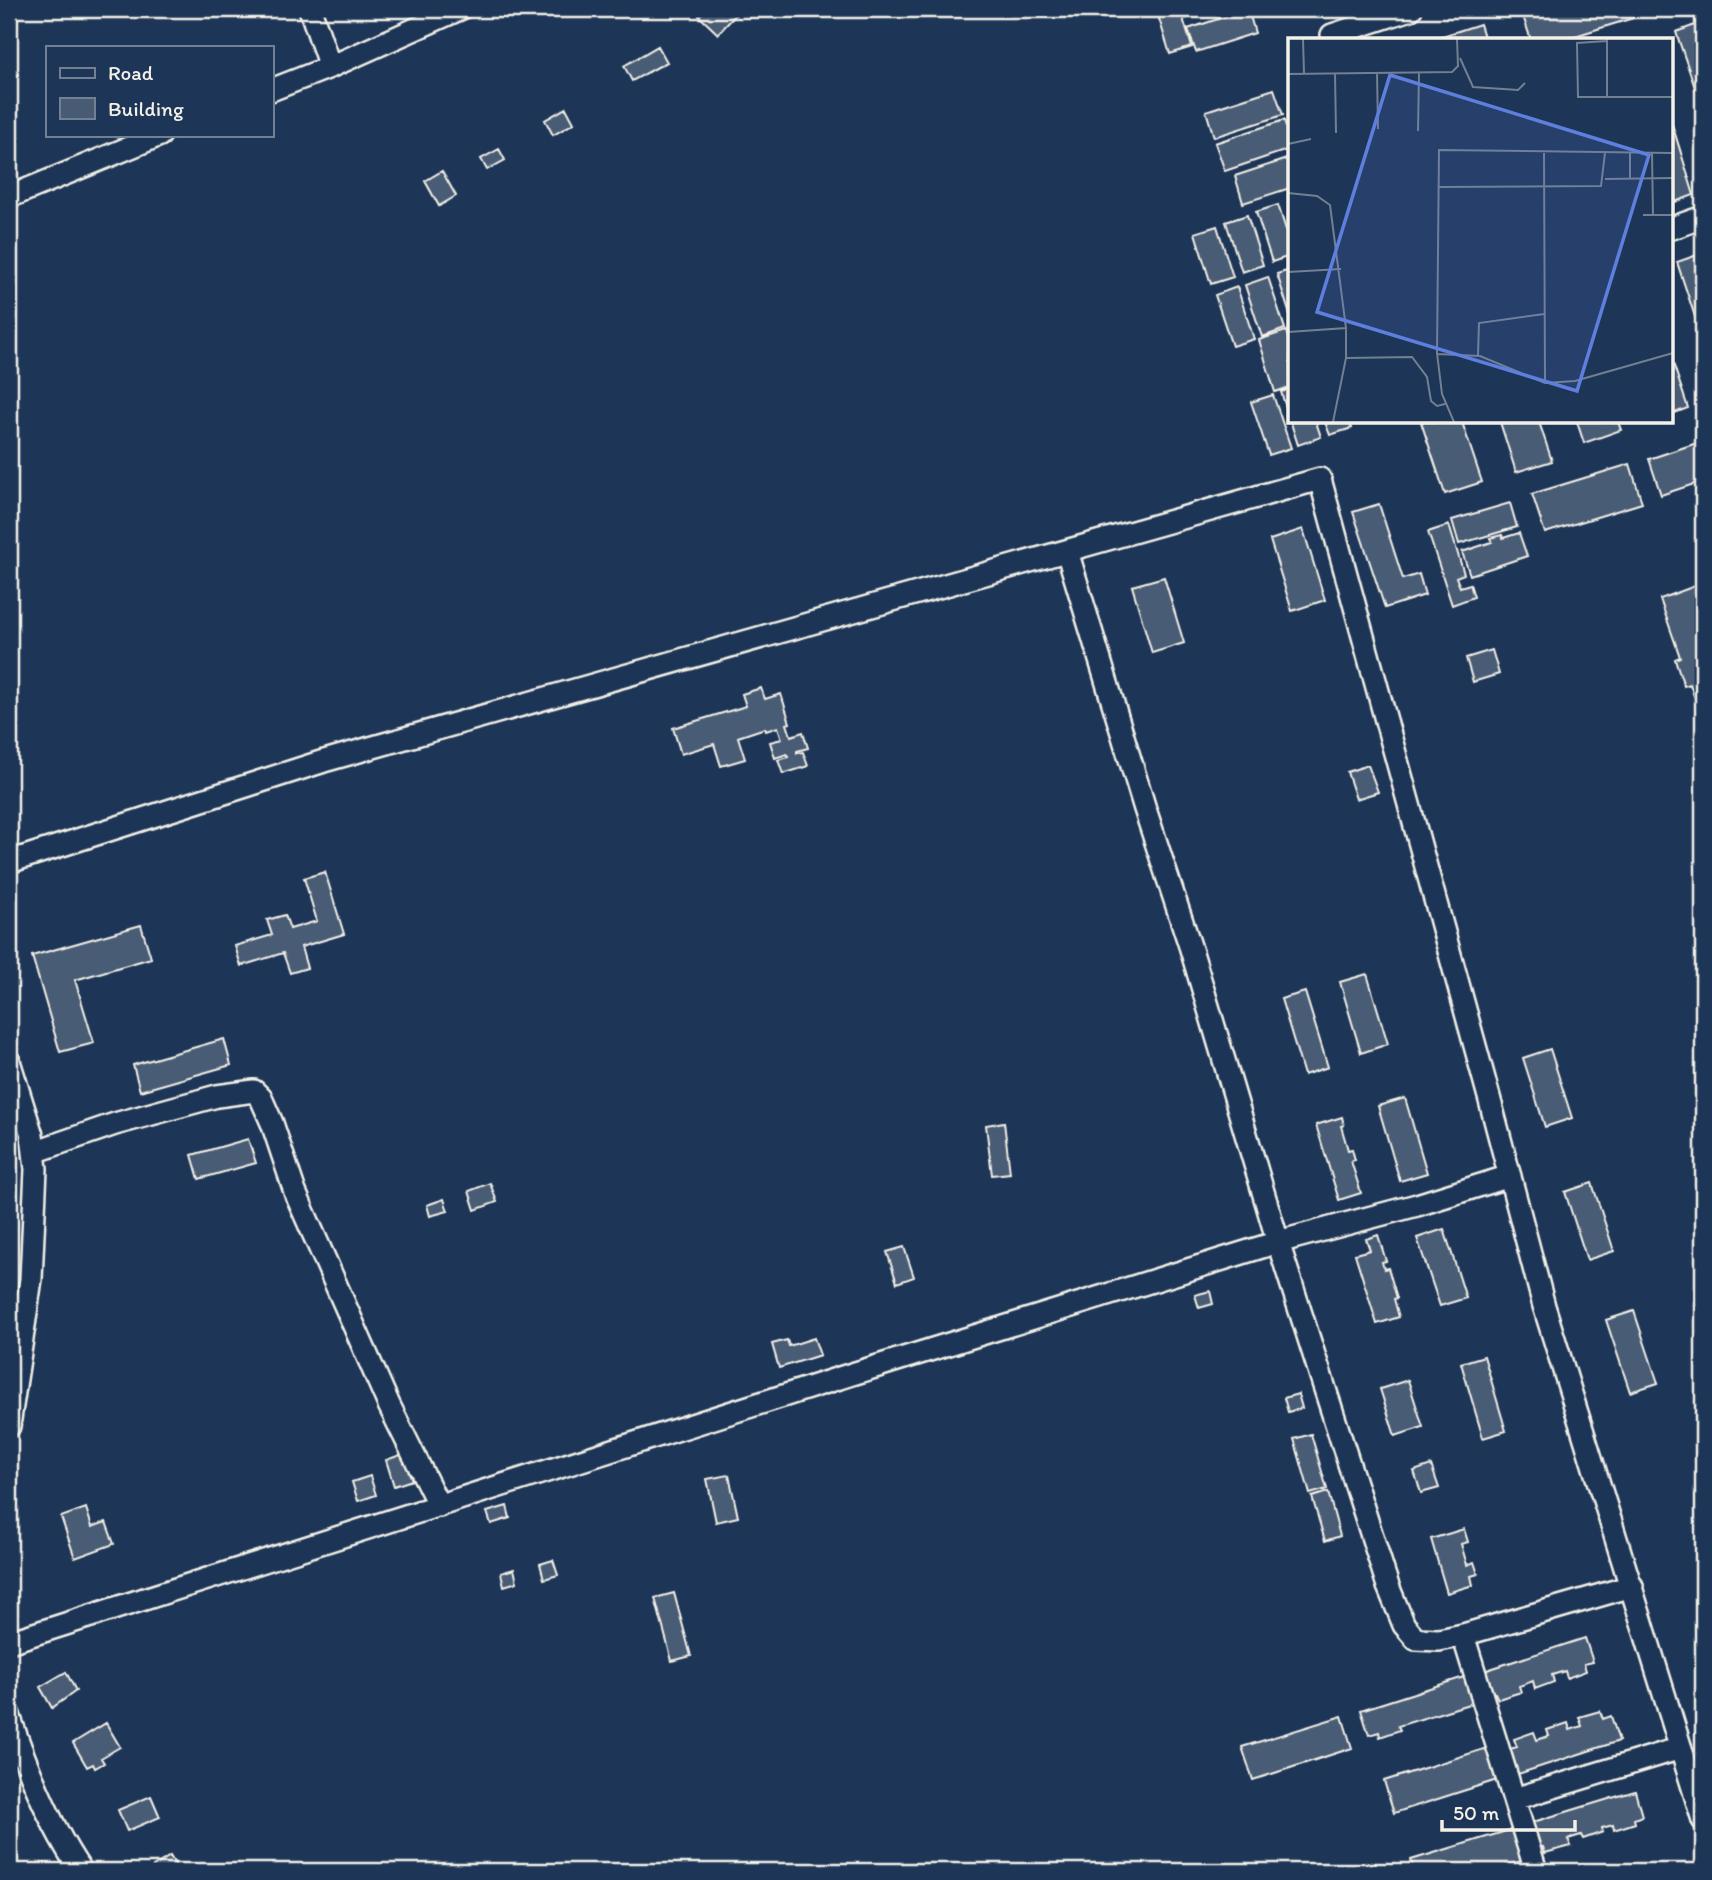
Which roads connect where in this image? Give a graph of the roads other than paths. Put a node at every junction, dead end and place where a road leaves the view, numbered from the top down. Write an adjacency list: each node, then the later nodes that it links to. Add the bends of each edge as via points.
1 (310, 9): 5 (street)
2 (460, 9): 5 (street)
3 (1411, 9): 4 (street)
4 (1332, 35)
5 (330, 67): 6 (street)
6 (273, 89)
7 (158, 136): 8 (street)
8 (9, 198)
9 (1703, 217): 10 (street)
10 (1674, 227)
11 (1068, 551): 12 (street, via 324,761); 15 (street, via 1320,479); 16 (street)
12 (9, 862)
13 (9, 1061): 14 (street)
14 (34, 1152): 17 (street, via 31,1279); 18 (street, via 115,1124 217,1096 254,1091 272,1123 295,1192 384,1394)
15 (1510, 1176): 16 (street); 19 (street, via 1544,1306)
16 (1278, 1242): 18 (street); 20 (street, via 1404,1625 1416,1639)
17 (9, 1426)
18 (439, 1506): 21 (street)
19 (1632, 1586): 20 (street); 23 (street)
20 (1463, 1635): 24 (street)
21 (9, 1642)
22 (9, 1715): 26 (street, via 64,1847)
23 (1681, 1748): 24 (street); 25 (street)
24 (1514, 1799): 27 (street)
25 (1703, 1820)
26 (81, 1871)
27 (1536, 1871)

